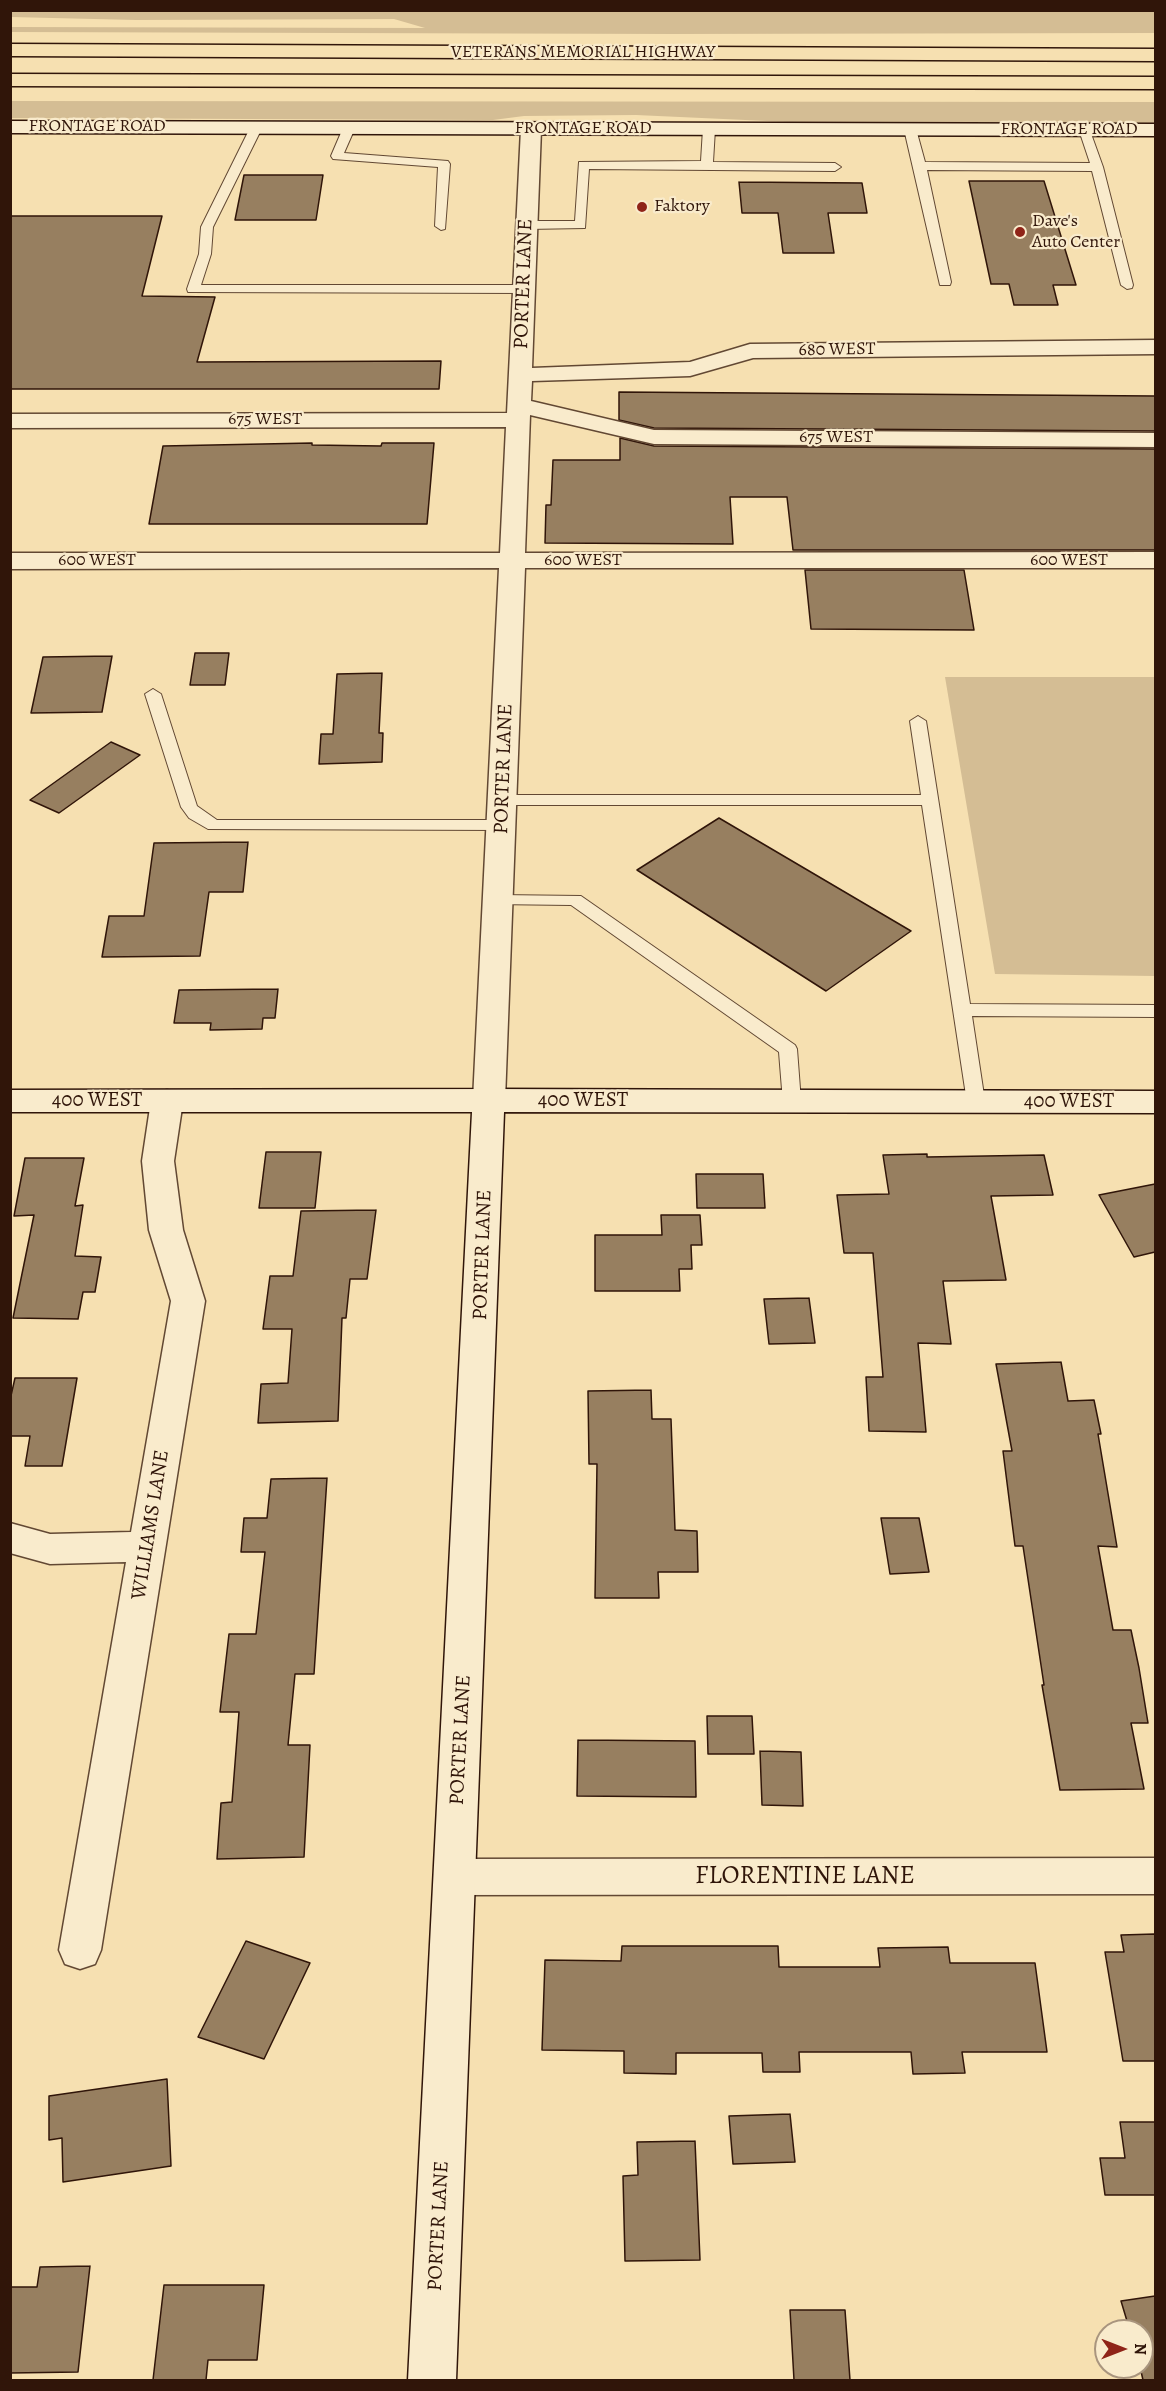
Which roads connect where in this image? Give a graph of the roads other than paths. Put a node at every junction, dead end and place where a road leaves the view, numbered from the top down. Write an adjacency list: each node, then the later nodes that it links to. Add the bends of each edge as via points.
1 (10, 50): 2 (highway, VETERANS MEMORIAL HIGHWAY)
2 (1155, 55)
3 (10, 80): 4 (highway, VETERANS MEMORIAL HIGHWAY)
4 (1155, 83)
5 (10, 127): 6 (street, FRONTAGE ROAD)
6 (256, 128): 7 (street, FRONTAGE ROAD); 21 (lane, via 207,227 205,254 194,289)
7 (349, 128): 8 (street, FRONTAGE ROAD); 18 (lane, via 337,156 444,164)
8 (531, 129): 9 (street, FRONTAGE ROAD); 17 (street, PORTER LANE)
9 (709, 129): 10 (street, FRONTAGE ROAD); 13 (lane)
10 (910, 129): 11 (street, FRONTAGE ROAD); 14 (lane)
11 (1085, 130): 12 (street, FRONTAGE ROAD); 16 (lane)
12 (1155, 130)
13 (708, 165): 15 (lane); 17 (lane, via 583,165 581,225)
14 (920, 166): 16 (lane); 19 (lane)
15 (835, 167)
16 (1097, 167): 20 (lane)
17 (527, 225): 21 (street, PORTER LANE)
18 (441, 226)
19 (945, 282)
20 (1127, 285)
21 (524, 289): 23 (street, PORTER LANE)
22 (1155, 347): 23 (street, 680 WEST, via 750,351 690,369)
23 (521, 375): 24 (street, PORTER LANE)
24 (519, 412): 25 (street, 675 WEST); 26 (street, 675 WEST, via 654,437); 29 (street, PORTER LANE)
25 (10, 421)
26 (1155, 440)
27 (1155, 560): 29 (street, 600 WEST)
28 (10, 561): 29 (street, 600 WEST)
29 (513, 561): 33 (street, PORTER LANE)
30 (153, 694): 33 (lane, via 189,807 214,825)
31 (918, 721): 32 (lane)
32 (930, 800): 33 (lane); 35 (lane)
33 (502, 813): 34 (street, PORTER LANE)
34 (498, 900): 37 (street, PORTER LANE); 40 (lane, via 575,900 788,1048)
35 (962, 1010): 36 (lane); 41 (lane)
36 (1155, 1011)
37 (489, 1100): 39 (street, 400 WEST); 40 (street, 400 WEST); 46 (street, PORTER LANE)
38 (10, 1101): 39 (street, 400 WEST)
39 (168, 1101): 44 (street, WILLIAMS LANE, via 158,1161 166,1230 188,1301)
40 (792, 1102): 41 (street, 400 WEST)
41 (976, 1102): 42 (street, 400 WEST)
42 (1155, 1102)
43 (10, 1538): 44 (street, via 50,1549)
44 (147, 1547): 47 (street, WILLIAMS LANE)
45 (1155, 1876): 46 (street, FLORENTINE LANE)
46 (455, 1877): 48 (street, PORTER LANE)
47 (80, 1950)
48 (432, 2380)

